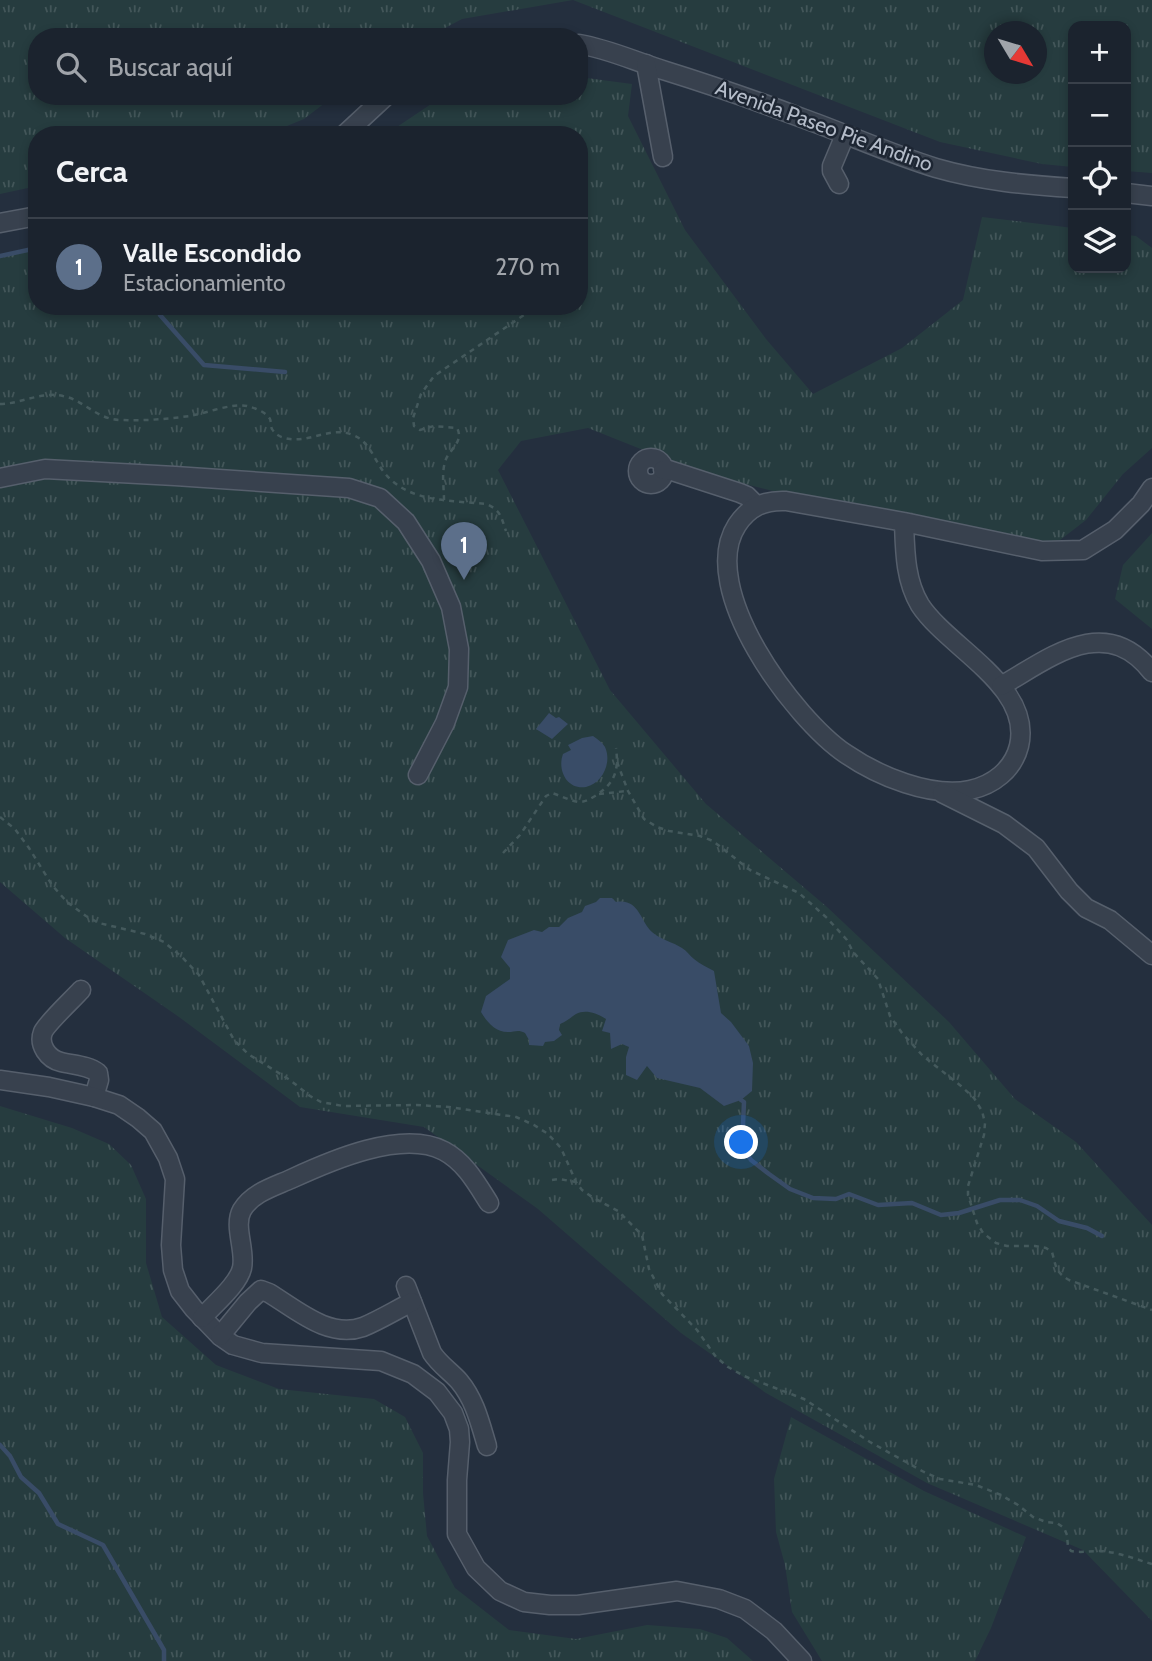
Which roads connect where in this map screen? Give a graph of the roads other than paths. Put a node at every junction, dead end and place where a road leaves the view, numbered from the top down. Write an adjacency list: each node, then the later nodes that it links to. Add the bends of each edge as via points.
1 (588, 46): 2 (street, Avenida Paseo Pie Andino)
2 (646, 65): 5 (street, Avenida Paseo Pie Andino); 6 (street)
3 (376, 105): 4 (street)
4 (354, 126)
5 (845, 135): 7 (street, via 832,166); 8 (street, Avenida Paseo Pie Andino, via 939,169 1015,184)
6 (663, 157)
7 (839, 184)
8 (1068, 188)
9 (1131, 193): 10 (street)
10 (1152, 195)
11 (28, 218): 12 (street)
12 (0, 223)
13 (663, 470): 16 (street, via 740,493)
14 (0, 478): 20 (street, via 45,469 349,488 380,498 406,522 431,561 451,607 460,649 458,687)
15 (1152, 488): 17 (street, via 1115,530 1083,550 1042,551)
16 (757, 505): 17 (street, via 786,501); 22 (street, via 733,531 727,566 736,605 761,657 813,725 846,754 891,777)
17 (904, 522): 19 (street, via 908,573 919,603)
18 (1152, 672): 19 (street, via 1128,651 1090,643 1073,646)
19 (1001, 686): 21 (street, via 1017,713 1018,750 1003,774)
20 (418, 775)
21 (981, 787): 22 (street); 23 (street)
22 (939, 791): 23 (street)
23 (975, 809): 24 (street, via 1036,848 1086,908 1110,920)
24 (1152, 955)
25 (81, 990): 27 (street, via 44,1030 43,1046 57,1061 98,1073)
26 (0, 1080): 27 (street)
27 (94, 1097): 31 (street, via 119,1105 138,1118 153,1131 169,1158 175,1179 173,1270 180,1291)
28 (489, 1203): 29 (street, via 464,1166 444,1151 423,1144 363,1150 319,1166 249,1202 241,1212 243,1253)
29 (238, 1277): 30 (street); 31 (street)
30 (257, 1294): 32 (street); 33 (street, via 261,1290 269,1293 323,1326 339,1330 363,1327 409,1294 432,1353 469,1395)
31 (202, 1318): 32 (street)
32 (220, 1336): 34 (street, via 262,1353 381,1361 413,1374 437,1392 459,1429 457,1534 476,1568 500,1591 524,1602 550,1605 677,1591 719,1599 744,1609 774,1631)
33 (488, 1446)
34 (802, 1661)

